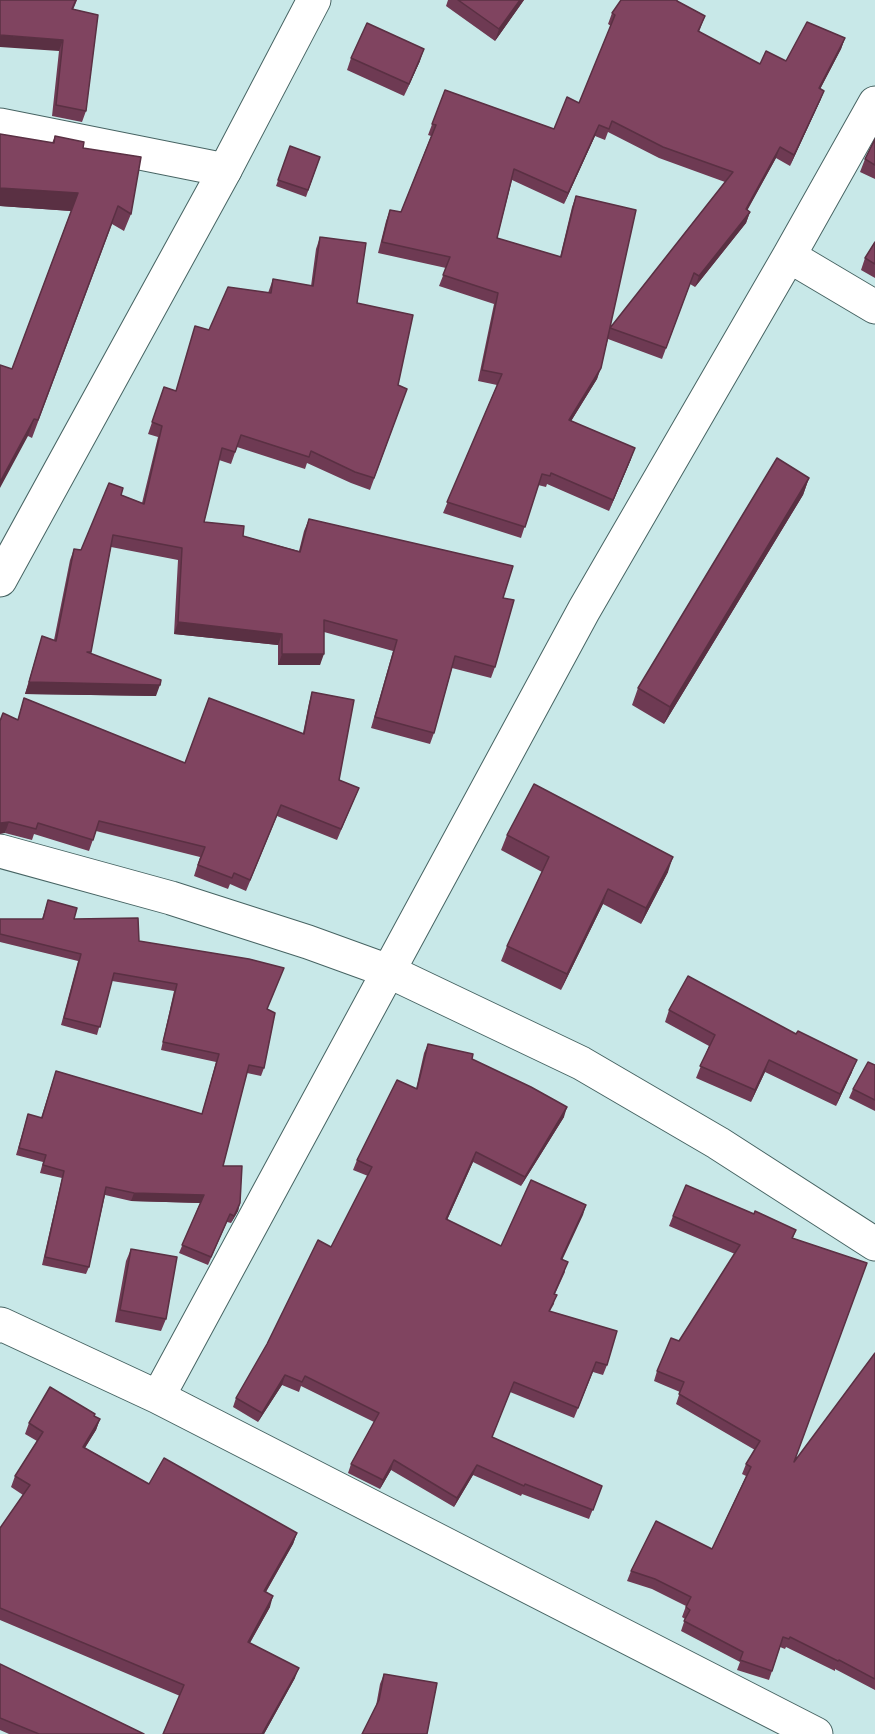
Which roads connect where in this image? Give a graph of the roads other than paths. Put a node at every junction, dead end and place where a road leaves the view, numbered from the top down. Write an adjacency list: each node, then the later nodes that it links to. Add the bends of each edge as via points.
1 (314, 0): 4 (street)
2 (875, 102): 5 (street)
3 (0, 125): 4 (street)
4 (225, 170): 7 (street)
5 (789, 256): 6 (street); 9 (street, via 584,610)
6 (875, 307)
7 (0, 580)
8 (0, 851): 9 (street, via 171,898)
9 (388, 971): 10 (street, via 581,1063 718,1143); 12 (street)
10 (875, 1244)
11 (0, 1324): 12 (street)
12 (158, 1397): 13 (street)
13 (816, 1734)

